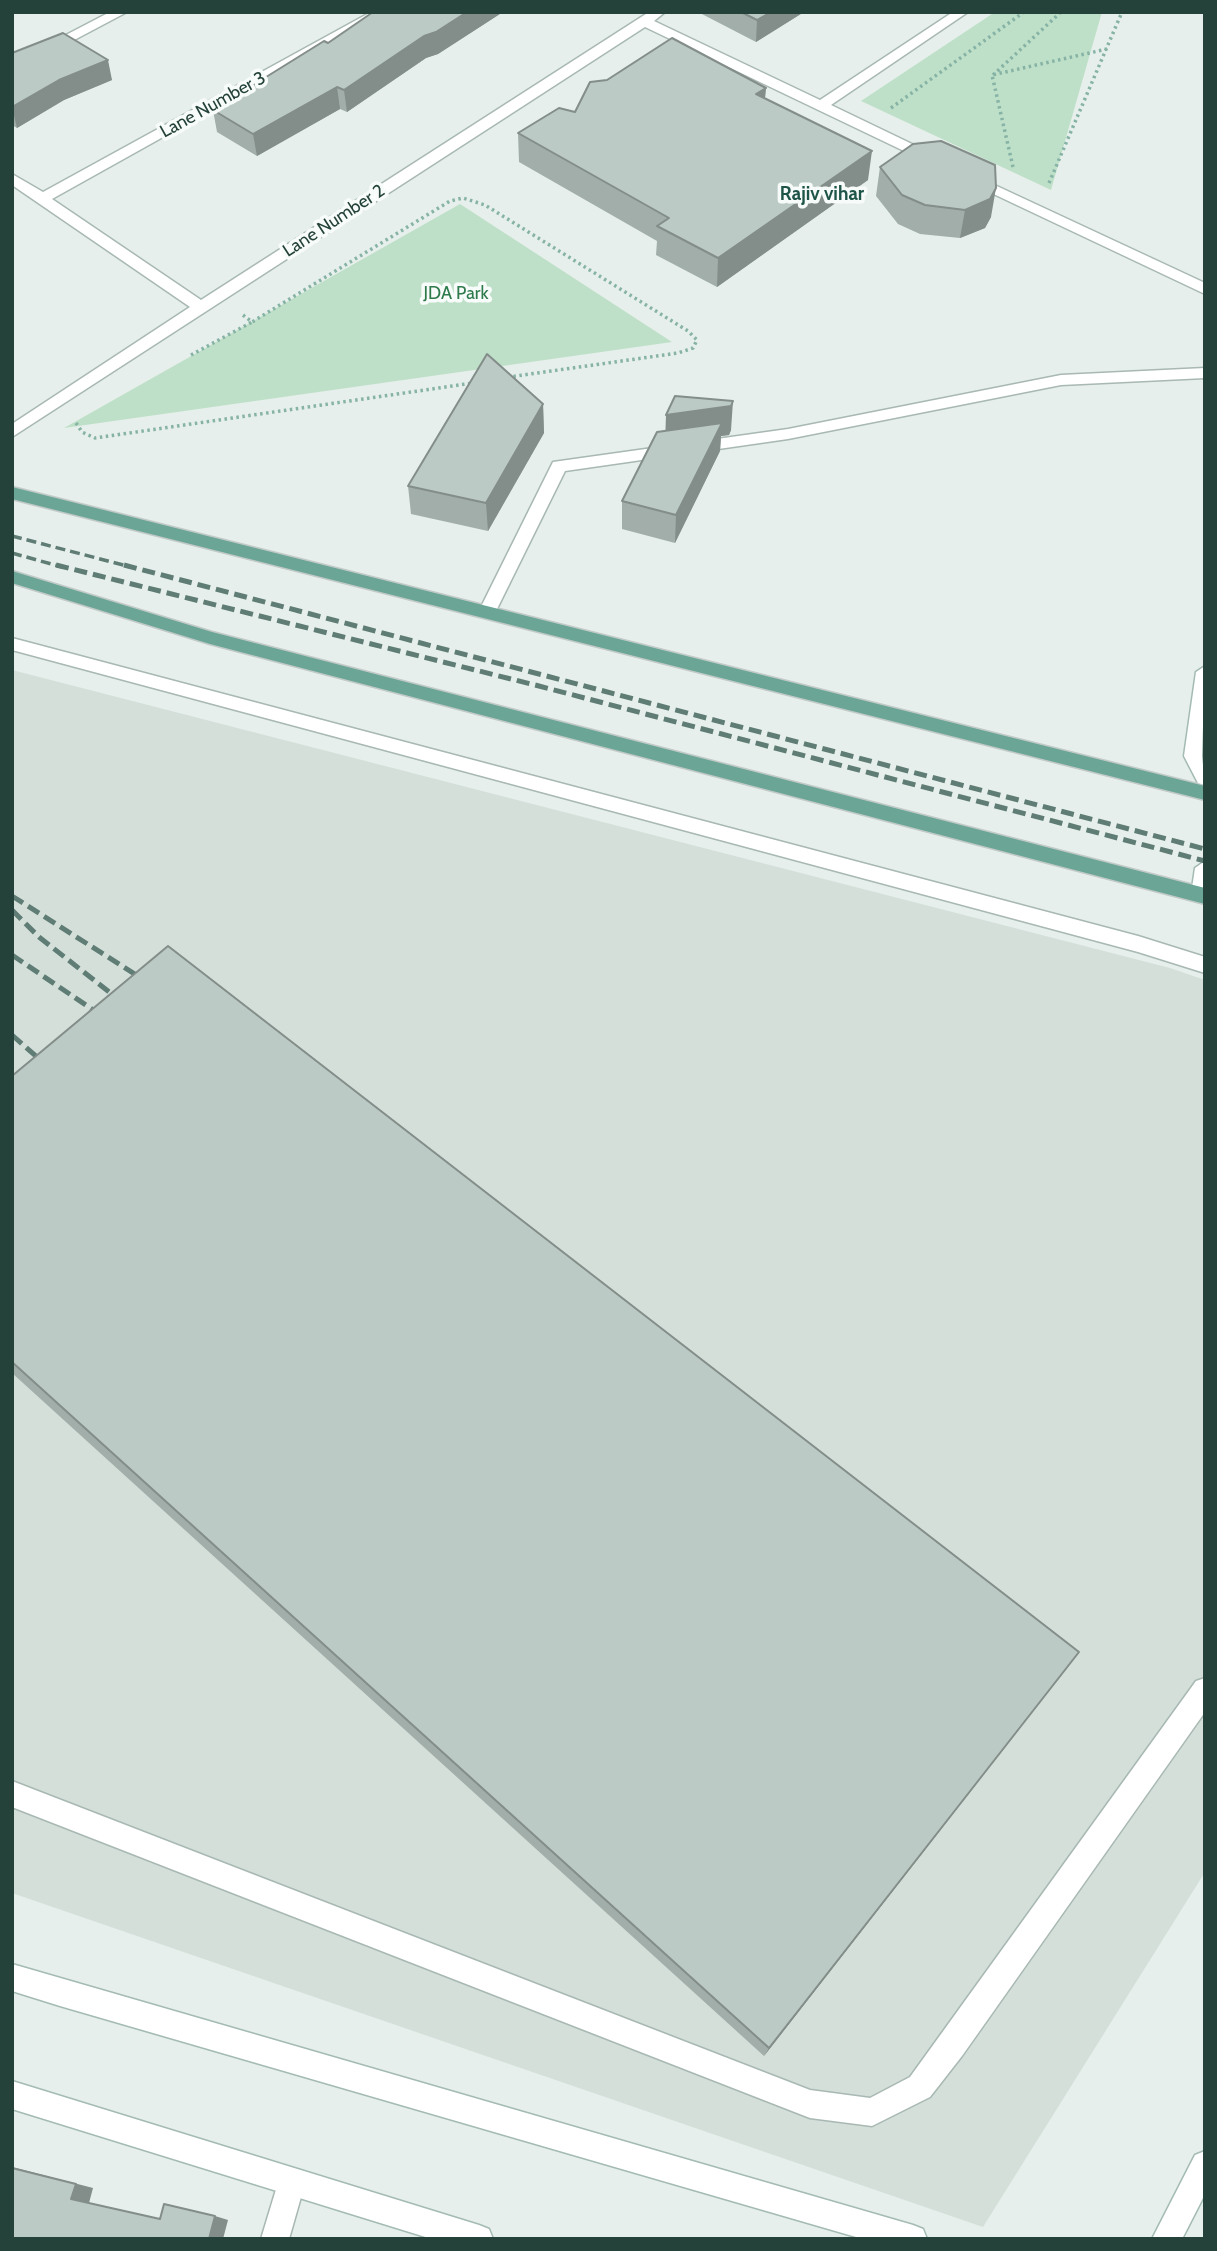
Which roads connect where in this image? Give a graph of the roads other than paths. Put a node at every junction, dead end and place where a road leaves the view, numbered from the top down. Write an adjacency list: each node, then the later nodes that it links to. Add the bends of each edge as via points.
1 (121, 12): 6 (street)
2 (381, 12): 9 (street, Lane Number 3)
3 (659, 12): 5 (street, Lane Number 2)
4 (962, 12): 7 (street)
5 (643, 21): 7 (street); 11 (street, Lane Number 2)
6 (12, 69)
7 (820, 106): 10 (street)
8 (12, 177): 9 (street)
9 (45, 197): 11 (street)
10 (1205, 289)
11 (201, 307): 13 (street, Lane Number 2)
12 (1205, 373): 16 (street, via 1061,380 788,434 559,466)
13 (12, 432)
14 (12, 492): 16 (main road)
15 (12, 577): 22 (main road, via 210,638)
16 (488, 611): 20 (main road)
17 (12, 644): 23 (street)
18 (1205, 672): 19 (street, via 1193,756)
19 (1205, 778)
20 (1205, 793)
21 (1205, 868): 22 (street)
22 (1203, 895)
23 (1205, 965)
24 (1205, 1690): 25 (street, via 920,2087 872,2112 810,2104)
25 (12, 1794)
26 (12, 1977): 32 (street)
27 (12, 2095): 29 (street)
28 (1205, 2165): 33 (street)
29 (291, 2183): 30 (street); 31 (street)
30 (275, 2239)
31 (479, 2239)
32 (913, 2239)
33 (1166, 2239)

